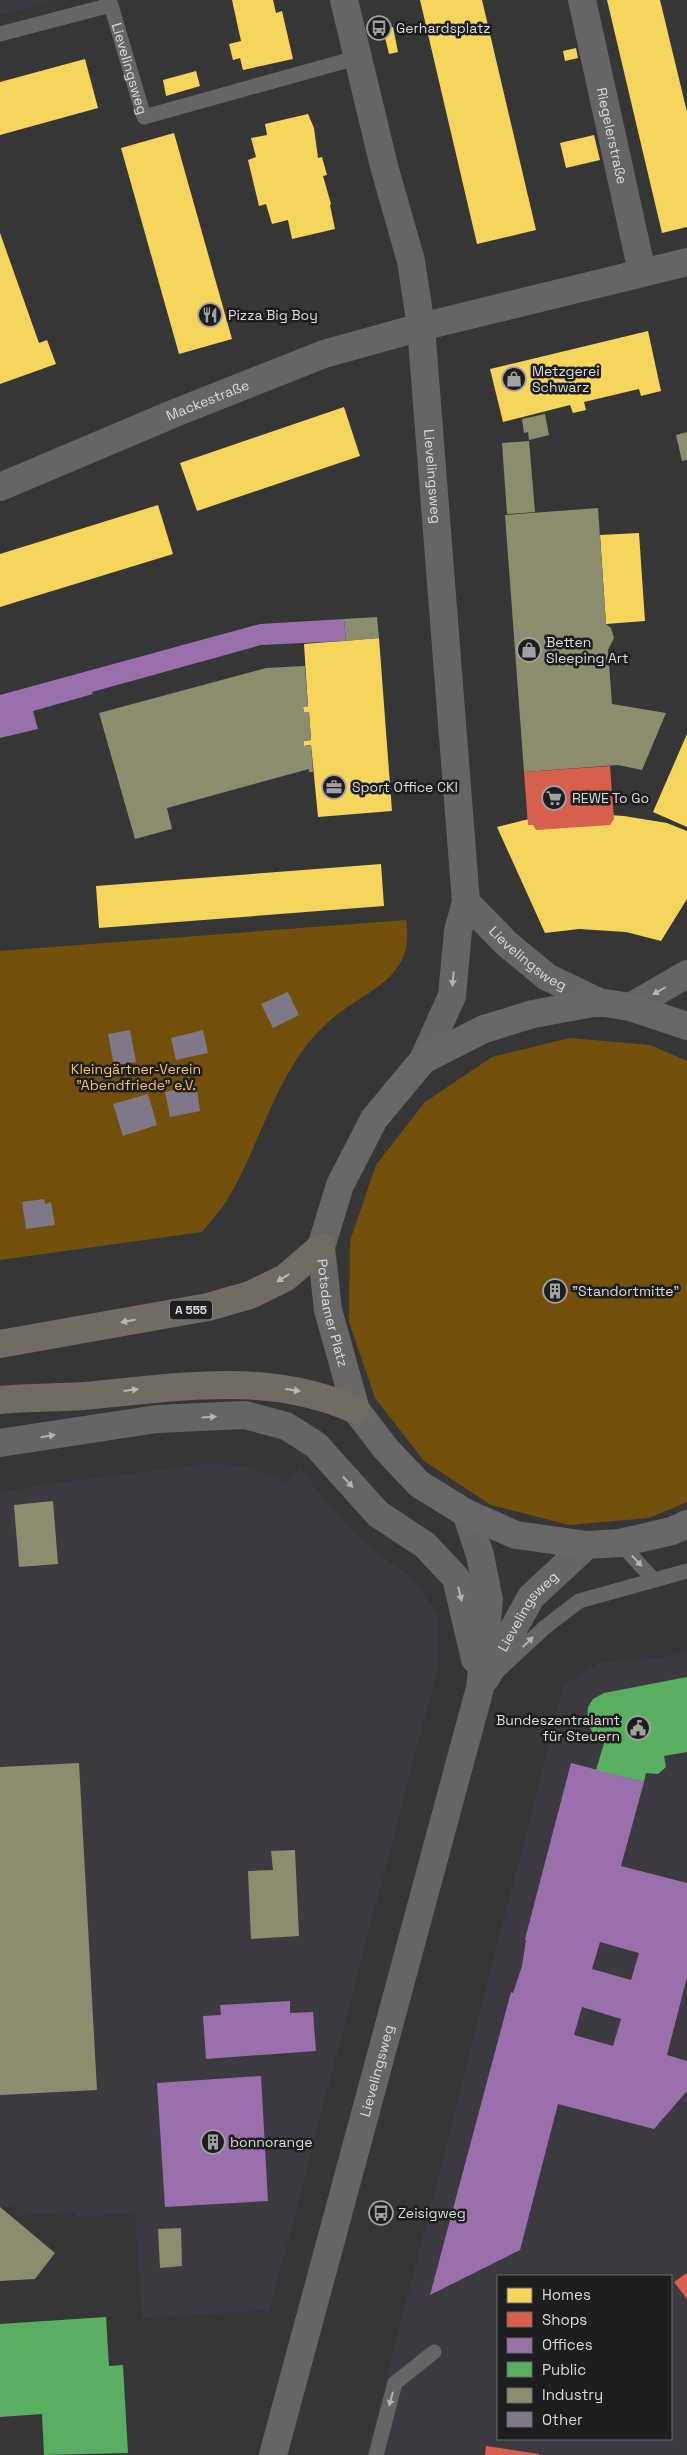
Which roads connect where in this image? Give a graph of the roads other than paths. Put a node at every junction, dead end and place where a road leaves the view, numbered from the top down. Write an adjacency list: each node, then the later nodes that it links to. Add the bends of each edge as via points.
1 (344, 0): 4 (street, Lievelingsweg)
2 (582, 0): 6 (street, Riegelerstraße)
3 (0, 34): 4 (lane, Lievelingsweg, via 110,5 144,117)
4 (356, 58): 7 (street, Lievelingsweg, via 411,261)
5 (687, 262): 6 (street)
6 (642, 272): 7 (street)
7 (421, 326): 8 (street, Mackestraße, via 324,354); 9 (street, Lievelingsweg)
8 (0, 487)
9 (466, 902): 11 (street, Lievelingsweg, via 507,944 547,977); 14 (street, Lievelingsweg, one-way to 14, via 458,930 452,996)
10 (687, 974): 12 (street, one-way to 12)
11 (599, 1002): 12 (main road, Potsdamer Platz); 14 (main road, Potsdamer Platz, via 532,1014 484,1029)
12 (630, 1007): 13 (main road, Potsdamer Platz)
13 (687, 1026)
14 (423, 1060): 15 (main road, Potsdamer Platz, via 374,1119 340,1185)
15 (321, 1247): 16 (highway, A 555, one-way to 16, via 285,1278 250,1295 208,1307); 18 (main road, Potsdamer Platz, via 328,1310)
16 (0, 1344)
17 (0, 1400): 18 (highway, one-way to 18, via 214,1384 298,1391 328,1398)
18 (356, 1410): 20 (main road, Potsdamer Platz, via 419,1484)
19 (0, 1443): 26 (street, one-way to 26, via 157,1419 245,1415 286,1426 316,1445 378,1514 425,1545 456,1578)
20 (466, 1512): 23 (main road, Potsdamer Platz, via 516,1535); 26 (street, Lievelingsweg, via 489,1600)
21 (687, 1524): 22 (main road, Potsdamer Platz, via 672,1531)
22 (620, 1543): 23 (main road, Potsdamer Platz); 25 (lane, one-way to 25)
23 (587, 1544): 26 (street, Lievelingsweg, via 531,1597)
24 (687, 1571): 25 (lane)
25 (654, 1580): 26 (lane, one-way to 25, via 544,1628 579,1601)
26 (480, 1688): 28 (street, Lievelingsweg)
27 (434, 2352): 29 (lane, one-way to 29, via 395,2383)
28 (273, 2455)
29 (376, 2455)

